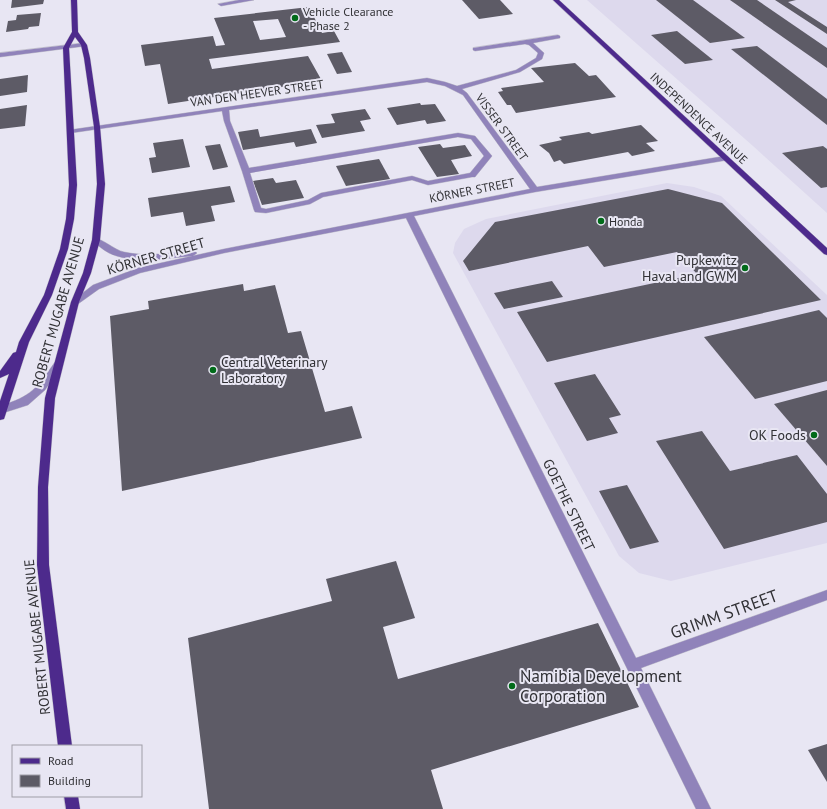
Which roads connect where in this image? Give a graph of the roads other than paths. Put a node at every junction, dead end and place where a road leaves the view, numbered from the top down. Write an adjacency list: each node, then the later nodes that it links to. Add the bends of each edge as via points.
1 (74, 0): 5 (main road)
2 (251, 0): 4 (street)
3 (556, 0): 17 (main road, INDEPENDENCE AVENUE)
4 (221, 4)
5 (75, 32): 8 (main road, ROBERT MUGABE AVENUE); 9 (main road)
6 (558, 37): 7 (street)
7 (525, 42): 10 (street); 13 (street, via 541,53 539,59 518,71)
8 (84, 45): 9 (street); 15 (main road, ROBERT MUGABE AVENUE)
9 (66, 48): 11 (street); 16 (main road, ROBERT MUGABE AVENUE)
10 (475, 49)
11 (0, 55)
12 (446, 83): 13 (street, VISSER STREET); 14 (street, VAN DEN HEEVER STREET, via 427,80)
13 (458, 88): 19 (street, VISSER STREET)
14 (225, 109): 15 (street, VAN DEN HEEVER STREET); 18 (street)
15 (97, 127): 16 (street, VAN DEN HEEVER STREET); 21 (main road, ROBERT MUGABE AVENUE, via 101,184)
16 (70, 131): 25 (main road, ROBERT MUGABE AVENUE, via 73,185 64,249 48,295)
17 (725, 158): 19 (street, KÖRNER STREET); 23 (main road, INDEPENDENCE AVENUE)
18 (246, 171): 18 (street, via 458,135 473,136 488,156 472,174 428,182 412,178 321,195 310,202 266,211 258,210)
19 (535, 190): 20 (street, KÖRNER STREET)
20 (409, 215): 22 (street, KÖRNER STREET); 30 (street, GOETHE STREET)
21 (96, 240): 22 (street, KÖRNER STREET, via 112,252 126,256); 24 (main road, ROBERT MUGABE AVENUE, via 88,273)
22 (224, 251): 24 (street, KÖRNER STREET, via 138,271 96,287)
23 (827, 252)
24 (76, 302): 26 (main road, ROBERT MUGABE AVENUE)
25 (24, 342): 27 (main road, via 5,372); 28 (main road, ROBERT MUGABE AVENUE)
26 (58, 364): 28 (street, via 42,388 24,402); 31 (main road, ROBERT MUGABE AVENUE, via 50,398 43,487 43,565)
27 (0, 375)
28 (0, 412)
29 (827, 595): 30 (street, GRIMM STREET)
30 (632, 665): 34 (street, GOETHE STREET)
31 (65, 745)
32 (71, 797): 33 (main road)
33 (73, 809)
34 (704, 809)

